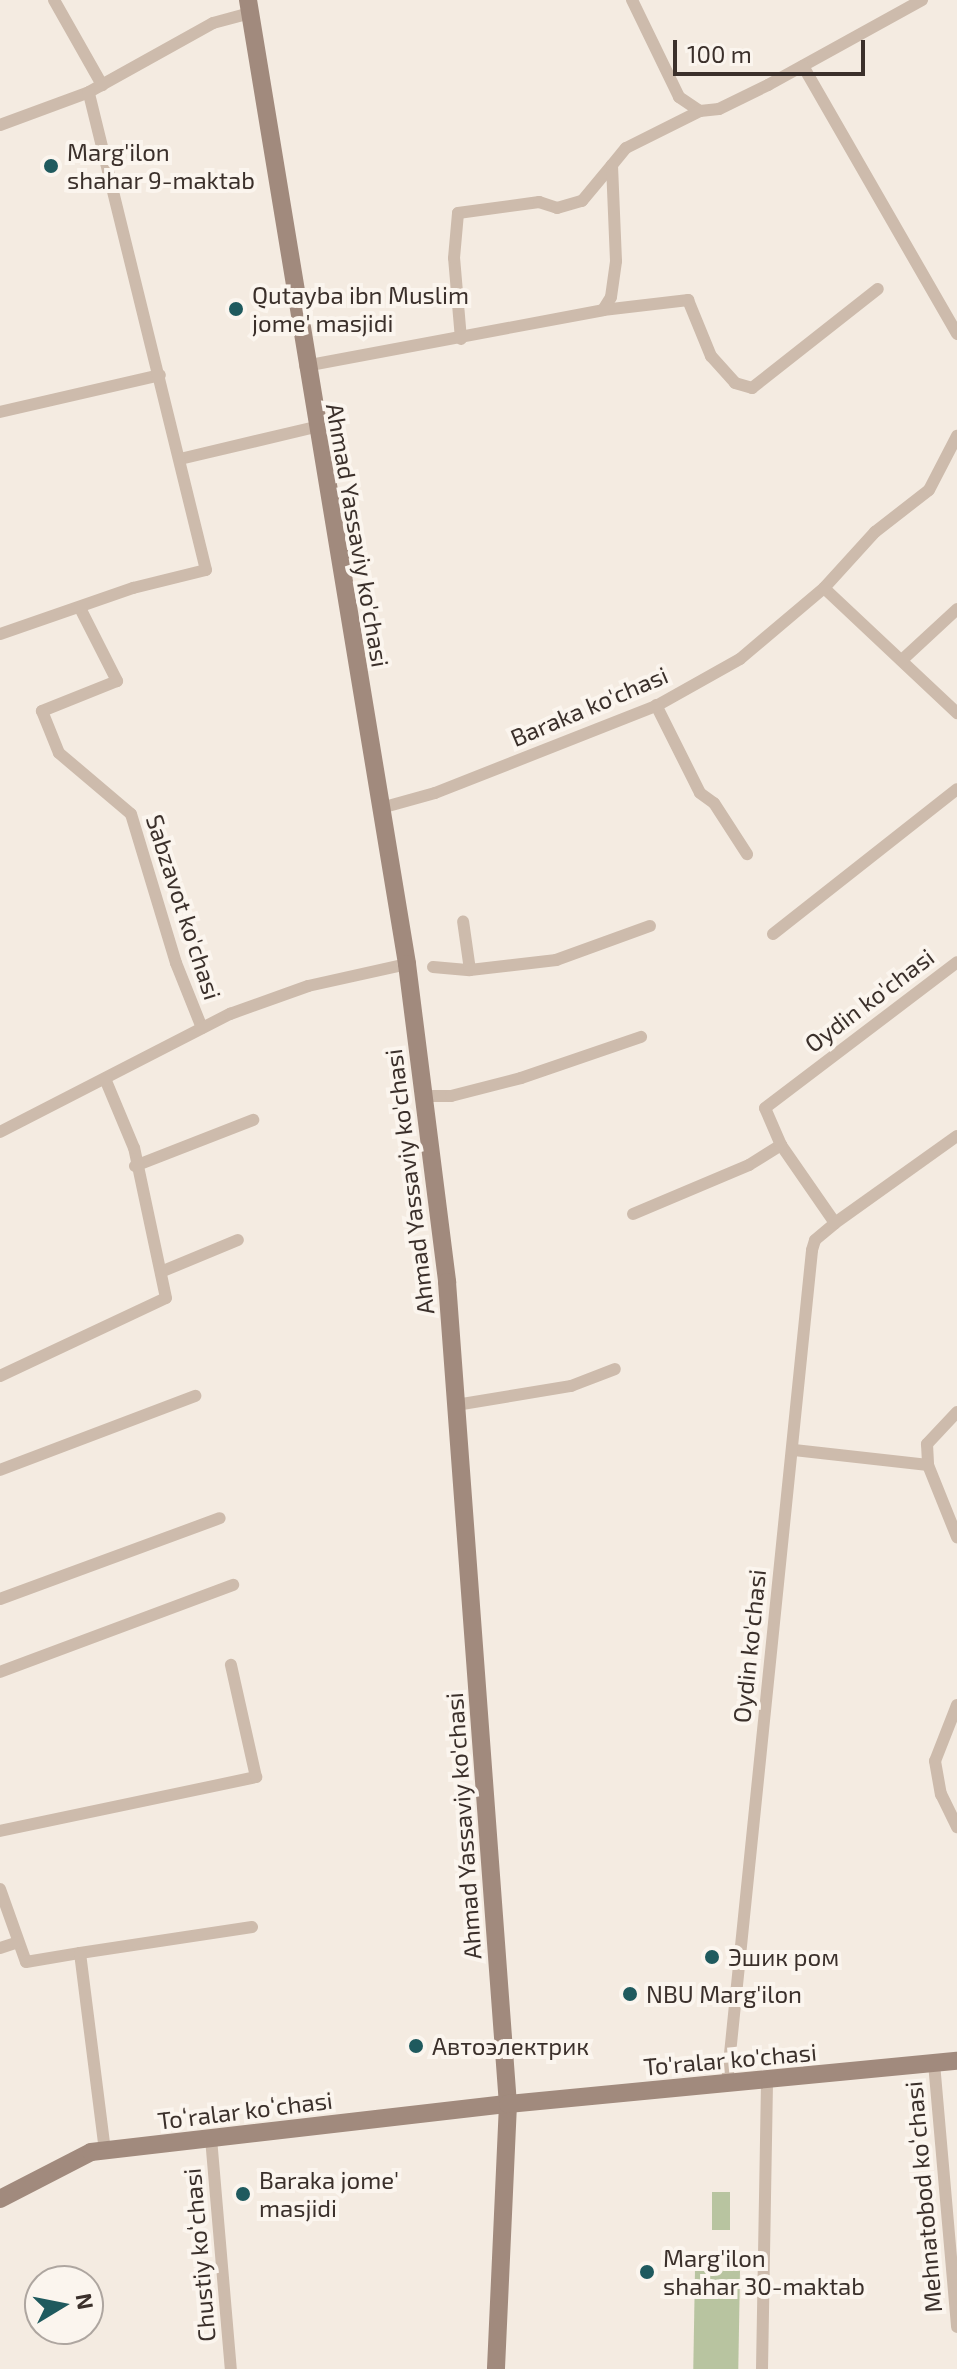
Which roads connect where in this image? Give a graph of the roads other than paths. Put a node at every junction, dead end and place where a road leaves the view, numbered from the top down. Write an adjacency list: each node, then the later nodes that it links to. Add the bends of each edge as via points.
1 (54, 0): 6 (street)
2 (632, 0): 8 (street, via 679,97)
3 (922, 0): 5 (street)
4 (249, 6): 6 (street); 15 (main road, Ahmad Yassaviy ko'chasi)
5 (803, 66): 8 (street, via 719,109); 13 (street)
6 (102, 85): 7 (street)
7 (89, 92): 9 (street); 16 (street)
8 (700, 111): 10 (street, via 626,148)
9 (0, 125)
10 (612, 165): 12 (street, via 616,261 611,297); 14 (street, via 582,201 557,208 539,202 458,213 454,258)
11 (878, 289): 12 (street, via 752,388 735,383 711,356 688,300)
12 (603, 310): 14 (street)
13 (957, 334)
14 (461, 339): 15 (street)
15 (305, 366): 18 (main road, Ahmad Yassaviy ko'chasi)
16 (160, 375): 17 (street); 20 (street)
17 (0, 412)
18 (315, 427): 20 (street); 29 (main road, Ahmad Yassaviy ko'chasi)
19 (957, 436): 21 (street, Baraka ko'chasi, via 929,490 875,532)
20 (180, 459): 22 (street, via 206,570)
21 (824, 588): 25 (street); 26 (street, Baraka ko'chasi, via 740,659)
22 (80, 608): 24 (street); 38 (street, Sabzavot ko'chasi, via 117,681 42,711 59,753 131,814 176,963)
23 (957, 609): 25 (street)
24 (0, 634)
25 (902, 660): 27 (street)
26 (656, 705): 29 (street, Baraka ko'chasi, via 435,793); 30 (street, via 700,793 714,803)
27 (957, 713)
28 (957, 789): 33 (street)
29 (381, 808): 35 (main road, Ahmad Yassaviy ko'chasi)
30 (747, 854)
31 (463, 921): 37 (street)
32 (650, 926): 37 (street, via 556,960)
33 (773, 934)
34 (957, 962): 45 (street, Oydin ko'chasi, via 768,1103 765,1116)
35 (407, 964): 38 (street, via 308,986); 41 (main road, Ahmad Yassaviy ko'chasi)
36 (433, 967): 37 (street)
37 (470, 970)
38 (202, 1028): 40 (street)
39 (641, 1037): 41 (street, via 521,1078 451,1096)
40 (106, 1081): 43 (street); 46 (street, via 134,1148)
41 (424, 1096): 54 (main road, Ahmad Yassaviy ko'chasi)
42 (253, 1120): 46 (street)
43 (0, 1132)
44 (957, 1136): 48 (street, Oydin ko'chasi)
45 (781, 1145): 47 (street, via 749,1165); 48 (street, Oydin ko'chasi)
46 (135, 1166): 50 (street)
47 (633, 1214)
48 (835, 1223): 56 (street, Oydin ko'chasi, via 815,1240 812,1250)
49 (238, 1240): 50 (street)
50 (163, 1271): 52 (street, via 166,1298)
51 (615, 1369): 54 (street, via 571,1386)
52 (0, 1376)
53 (195, 1396): 58 (street)
54 (456, 1405): 77 (main road, Ahmad Yassaviy ko'chasi)
55 (957, 1412): 57 (street, via 932,1434)
56 (794, 1450): 57 (street); 76 (street, Oydin ko'chasi)
57 (928, 1465): 60 (street)
58 (0, 1470)
59 (220, 1518): 62 (street)
60 (957, 1537)
61 (233, 1585): 64 (street)
62 (0, 1599)
63 (231, 1665): 67 (street, via 256,1777)
64 (0, 1672)
65 (957, 1705): 66 (street, via 935,1761 941,1794)
66 (957, 1827)
67 (0, 1831)
68 (0, 1889): 70 (street)
69 (252, 1927): 72 (street)
70 (18, 1942): 71 (street); 72 (street, via 26,1962)
71 (0, 1948)
72 (80, 1953): 79 (street)
73 (957, 2061): 74 (main road, To'ralar ko'chasi)
74 (934, 2063): 75 (main road, To'ralar ko'chasi); 81 (street, Mehnatobod koʻchasi)
75 (767, 2079): 76 (main road, To'ralar ko'chasi); 84 (street)
76 (727, 2083): 77 (main road, To'ralar ko'chasi)
77 (508, 2104): 78 (main road, Toʻralar koʻchasi); 83 (main road, Ahmad Yassaviy ko'chasi)
78 (211, 2138): 79 (main road, Toʻralar koʻchasi); 82 (street, Chustiy koʻchasi)
79 (105, 2150): 80 (main road, Toʻralar koʻchasi, via 91,2152)
80 (0, 2199)
81 (957, 2327)
82 (231, 2369)
83 (496, 2369)
84 (762, 2369)

